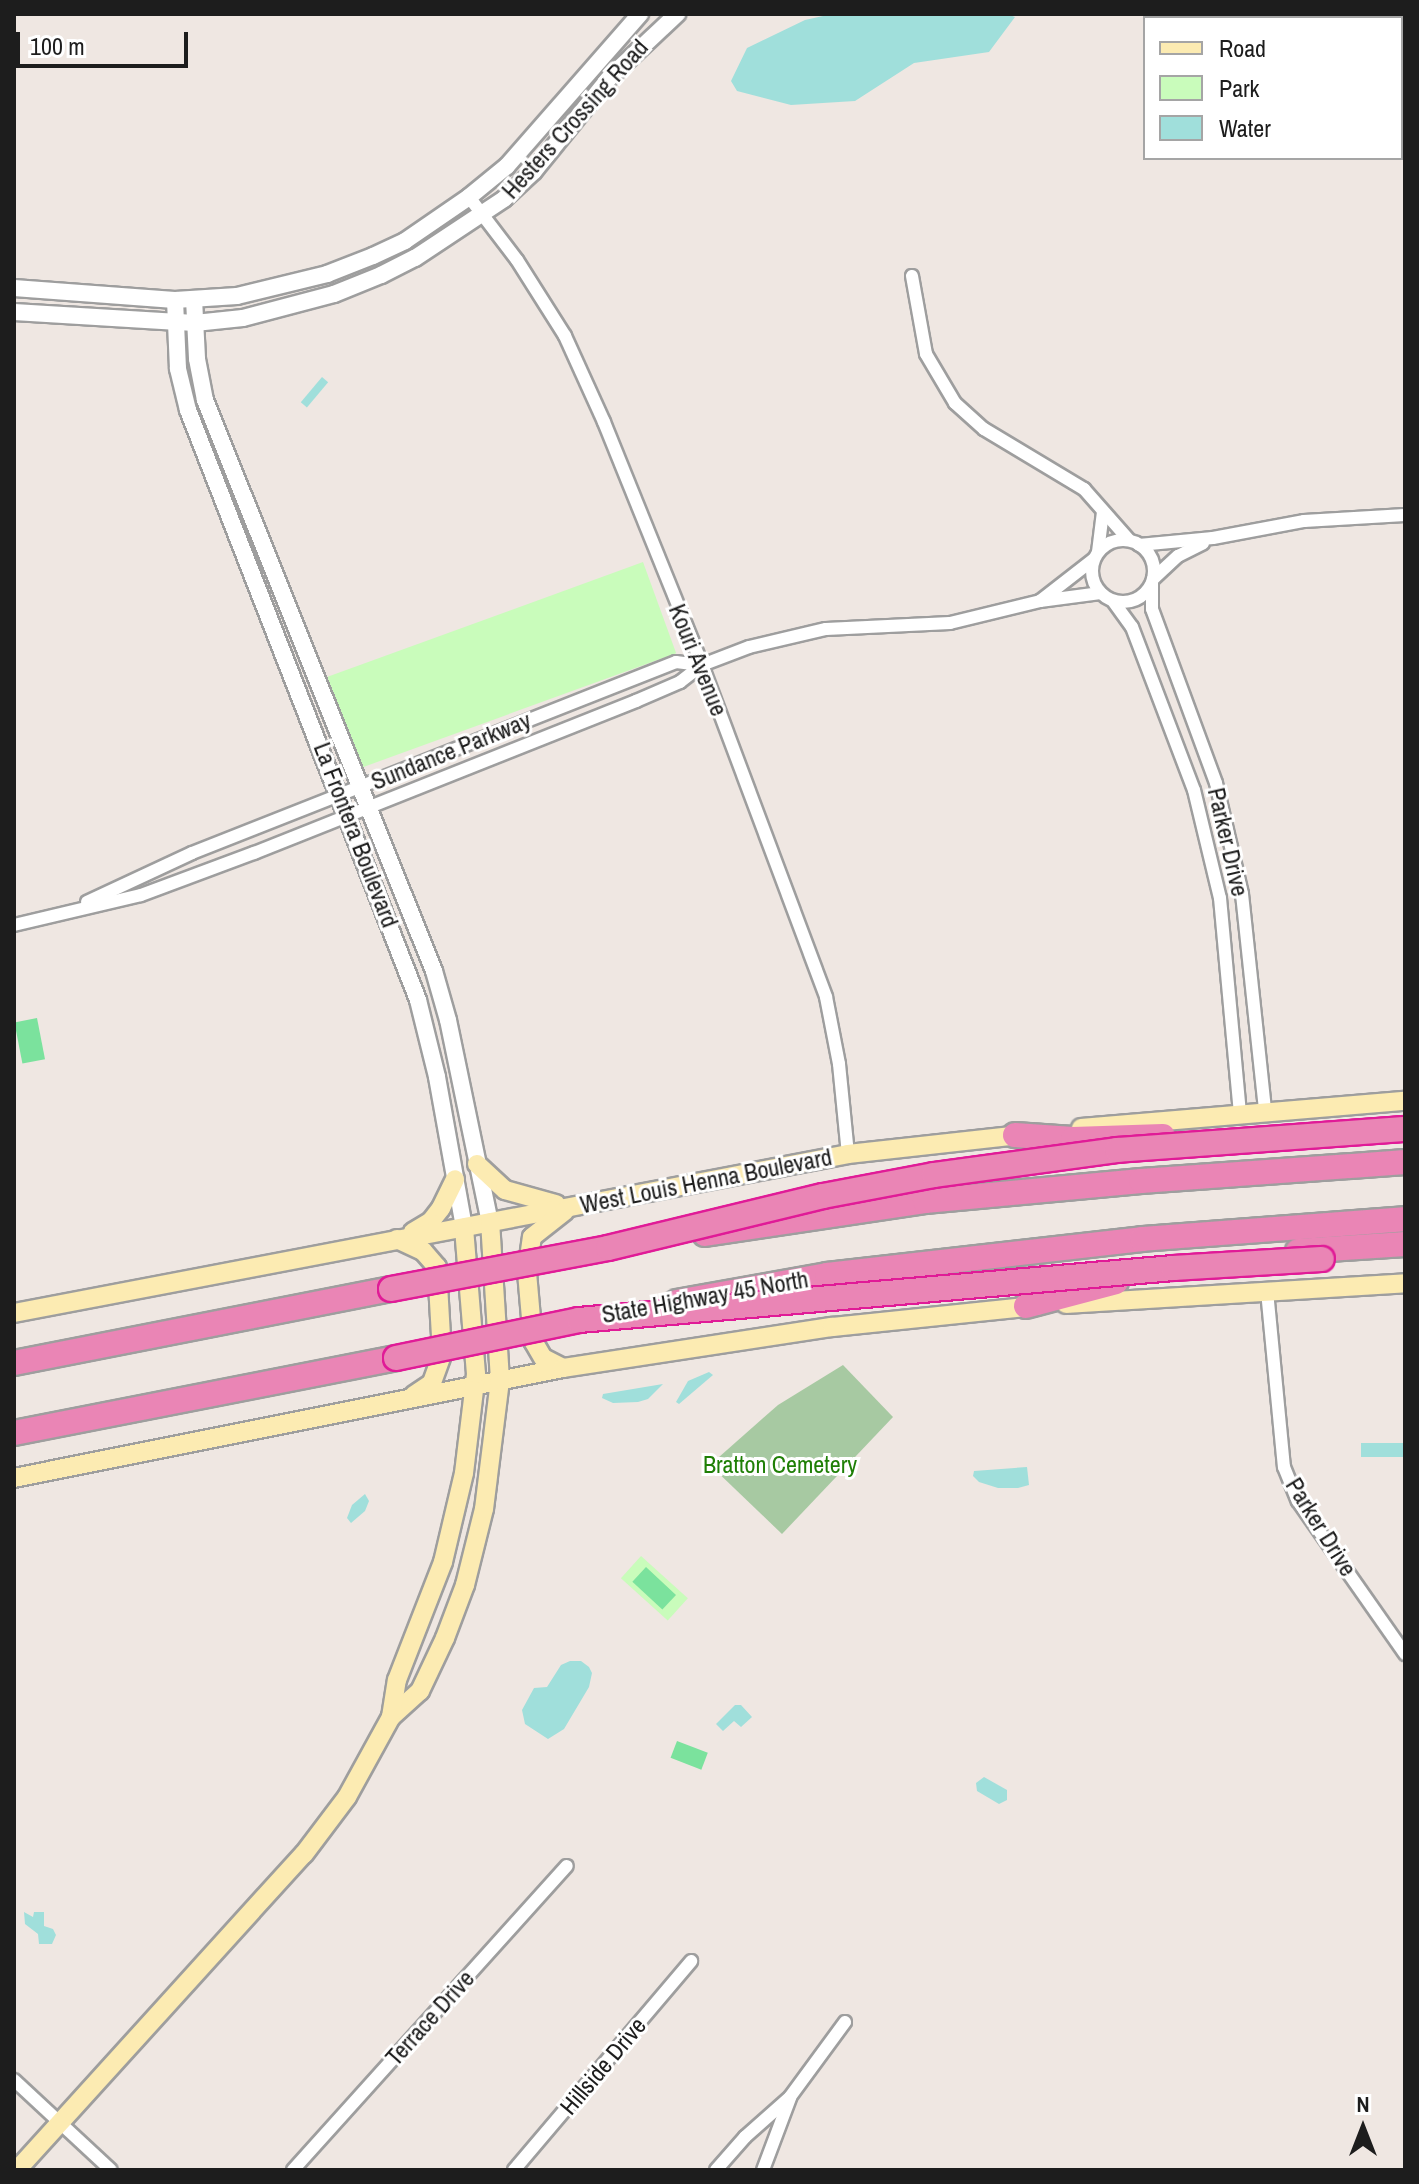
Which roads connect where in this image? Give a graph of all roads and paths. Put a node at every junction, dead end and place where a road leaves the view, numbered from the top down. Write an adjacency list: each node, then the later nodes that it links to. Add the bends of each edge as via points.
1 (640, 14): 3 (street, Hesters Crossing Road, via 538,133)
2 (677, 14): 4 (street, Hesters Crossing Road, via 611,76 534,171)
3 (469, 197): 4 (street, Kouri Avenue); 7 (street, Hesters Crossing Road, via 405,241 327,274 237,296)
4 (481, 216): 10 (street, Hesters Crossing Road, via 415,258 334,294 243,318); 21 (street, Kouri Avenue, via 517,260 565,336)
5 (912, 276): 12 (street, via 926,354 955,403 984,429 1084,489)
6 (14, 288): 8 (street, Hesters Crossing Road)
7 (194, 299): 8 (street, Hesters Crossing Road); 10 (street, La Frontera Boulevard)
8 (175, 300): 11 (street, La Frontera Boulevard)
9 (14, 312): 11 (street, Hesters Crossing Road)
10 (195, 323): 11 (street, Hesters Crossing Road); 24 (street, La Frontera Boulevard, via 205,400)
11 (176, 324): 25 (street, La Frontera Boulevard, via 178,369 188,410)
12 (1103, 512): 15 (street); 16 (street)
13 (1405, 515): 14 (street, via 1304,521)
14 (1213, 538): 15 (street); 17 (street, via 1178,556)
15 (1134, 542): 16 (street, via 1117,540); 17 (street, via 1152,559)
16 (1096, 555): 18 (street, via 1092,577); 19 (street, Sundance Parkway)
17 (1152, 581): 20 (street, via 1138,599); 22 (street, Parker Drive, via 1152,609)
18 (1100, 593): 19 (street, Sundance Parkway); 20 (street)
19 (1040, 601): 21 (street, Sundance Parkway, via 950,623 826,629 749,647)
20 (1113, 601): 23 (street, Parker Drive, via 1132,627)
21 (702, 665): 24 (street, Sundance Parkway, via 676,662); 26 (street, Sundance Parkway, via 680,682 636,701); 37 (street, Kouri Avenue, via 826,997)
22 (1190, 713): 23 (street); 28 (street, Parker Drive, via 1216,783)
23 (1169, 720): 29 (street, Parker Drive, via 1194,790)
24 (361, 787): 25 (street, Sundance Parkway); 26 (street, La Frontera Boulevard)
25 (341, 795): 27 (street, La Frontera Boulevard); 30 (street, Sundance Parkway, via 192,853)
26 (369, 808): 27 (street, Sundance Parkway); 39 (street, La Frontera Boulevard, via 441,993)
27 (349, 815): 30 (street, Sundance Parkway, via 141,895); 40 (street, La Frontera Boulevard, via 422,1010)
28 (1242, 894): 29 (street); 33 (street, Parker Drive)
29 (1220, 898): 34 (street, Parker Drive)
30 (70, 910): 31 (street, Sundance Parkway)
31 (14, 925)
32 (1405, 1101): 33 (main road, West Louis Henna Boulevard)
33 (1265, 1110): 34 (main road, West Louis Henna Boulevard)
34 (1240, 1112): 36 (main road, West Louis Henna Boulevard)
35 (1405, 1129): 36 (highway, via 1073,1139); 47 (highway, bridge, via 1117,1150 950,1172 823,1196)
36 (1015, 1135): 37 (main road, West Louis Henna Boulevard)
37 (848, 1154): 41 (main road, West Louis Henna Boulevard)
38 (1405, 1162): 47 (highway, bridge, via 925,1201)
39 (477, 1164): 41 (main road, via 505,1190); 43 (street, La Frontera Boulevard)
40 (455, 1179): 44 (street, La Frontera Boulevard); 45 (main road, via 431,1221)
41 (571, 1207): 43 (main road, West Louis Henna Boulevard); 55 (main road, via 532,1237 527,1257 533,1341 543,1358)
42 (1405, 1219): 53 (highway, State Highway 45 North, bridge, via 1142,1239 827,1275)
43 (490, 1222): 44 (main road, West Louis Henna Boulevard); 56 (main road, La Frontera Boulevard)
44 (464, 1227): 45 (main road, West Louis Henna Boulevard); 57 (main road, La Frontera Boulevard, via 476,1374)
45 (397, 1239): 52 (main road, West Louis Henna Boulevard); 58 (main road, via 423,1251 437,1267 442,1355 432,1383)
46 (1405, 1244): 51 (highway, via 1275,1253 1086,1287)
47 (608, 1248): 54 (highway, bridge)
48 (1405, 1255): 53 (highway, bridge, via 1173,1268)
49 (1405, 1283): 50 (main road)
50 (1267, 1291): 51 (main road); 63 (street, Parker Drive, via 1284,1467 1298,1501)
51 (1026, 1306): 55 (main road, via 832,1327)
52 (14, 1313)
53 (579, 1320): 59 (highway, State Highway 45 North, bridge)
54 (14, 1363)
55 (563, 1368): 56 (main road)
56 (500, 1380): 57 (main road); 62 (main road, La Frontera Boulevard, via 484,1509)
57 (472, 1386): 58 (main road); 61 (main road, La Frontera Boulevard, via 464,1473)
58 (411, 1398): 60 (main road)
59 (14, 1433)
60 (14, 1478)
61 (443, 1562): 62 (main road); 64 (main road, La Frontera Boulevard, via 397,1680)
62 (470, 1568): 64 (main road, La Frontera Boulevard, via 420,1691)
63 (1405, 1654)
64 (391, 1717): 70 (main road, via 347,1797 311,1845)
65 (567, 1866): 73 (street, Terrace Drive)
66 (691, 1961): 74 (street, Hillside Drive)
67 (845, 2022): 69 (street)
68 (14, 2080): 70 (street)
69 (790, 2097): 75 (street); 76 (street)
70 (60, 2123): 71 (main road); 72 (street)
71 (17, 2170)
72 (111, 2170)
73 (293, 2170)
74 (514, 2170)
75 (716, 2170)
76 (763, 2170)

